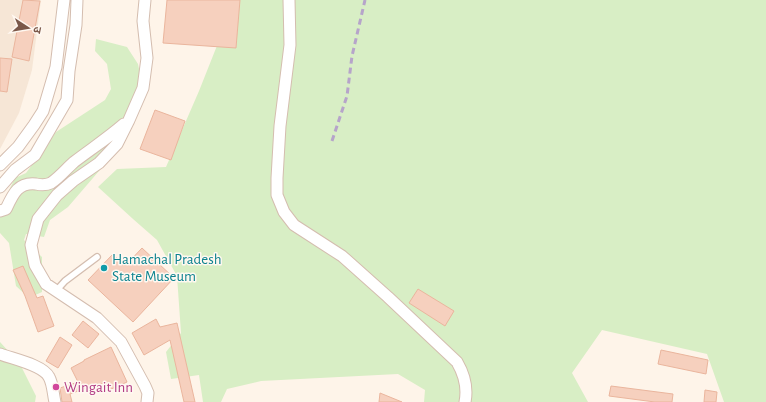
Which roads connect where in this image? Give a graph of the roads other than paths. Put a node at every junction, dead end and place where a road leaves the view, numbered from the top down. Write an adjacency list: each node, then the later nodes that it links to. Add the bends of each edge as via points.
1 (64, 0): 6 (street, via 56,67 43,111 18,147)
2 (77, 0): 7 (street, via 67,100 36,155 15,170)
3 (145, 0): 5 (street, via 143,21 147,58 142,88)
4 (289, 0): 14 (street, via 290,45 280,126 277,178 278,195 284,212 294,225 342,256 457,362 466,386)
5 (129, 120): 8 (street, via 75,161 51,183 22,185 11,197 6,209); 10 (street, via 117,144 99,163 57,195 38,219 31,245 35,265 46,284)
6 (0, 165)
7 (0, 187)
8 (0, 211)
9 (97, 257): 10 (lane)
10 (56, 291): 13 (street, via 96,318 121,342 145,386 148,393)
11 (0, 354): 12 (street, via 46,372 52,384)
12 (55, 402)
13 (147, 402)
14 (465, 402)

